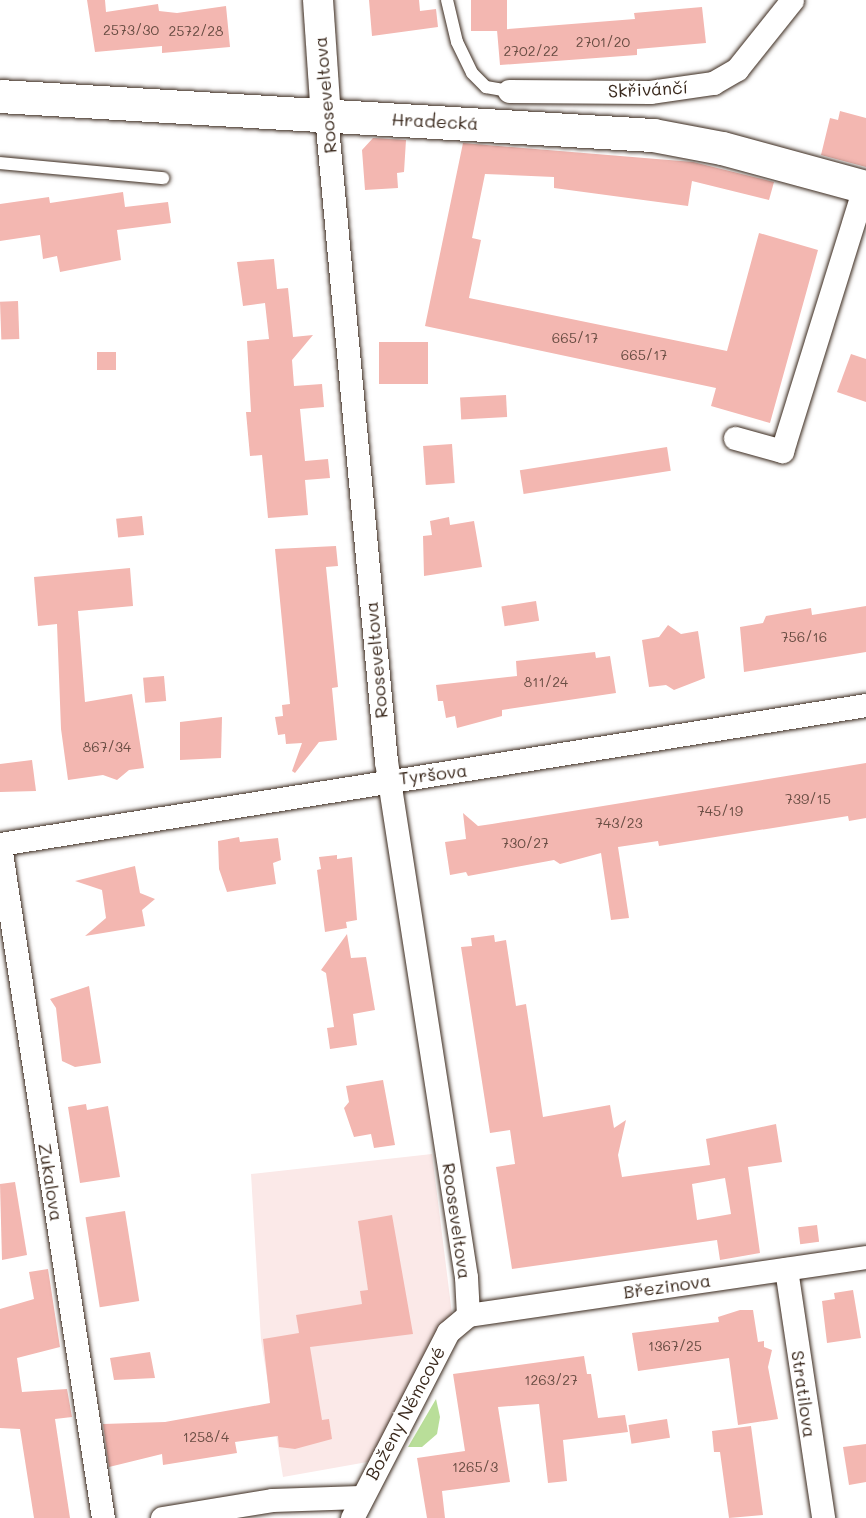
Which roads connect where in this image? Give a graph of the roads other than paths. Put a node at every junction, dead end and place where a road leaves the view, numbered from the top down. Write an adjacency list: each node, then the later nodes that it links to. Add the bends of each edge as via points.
1 (318, 0): 6 (street, Rooseveltova)
2 (447, 0): 4 (lane, via 457,43 472,73 486,87)
3 (792, 0): 4 (street, Skřivánčí, via 737,69 713,83 650,92)
4 (509, 91)
5 (0, 96): 6 (main road, Hradecká)
6 (326, 116): 9 (main road, Hradecká, via 653,135 722,148); 12 (street, Rooseveltova)
7 (0, 163): 8 (lane)
8 (163, 178)
9 (865, 187): 10 (street, Hradecká, via 782,451)
10 (735, 438)
11 (866, 705): 12 (street, Tyršova)
12 (389, 779): 13 (street, Tyršova); 16 (street, Rooseveltova, via 466,1277)
13 (0, 845): 18 (street, Zukalova)
14 (866, 1257): 15 (street, Březinova)
15 (786, 1269): 16 (street, Březinova); 20 (street, Stratilova)
16 (468, 1315): 17 (street, Boženy Němcové, via 448,1332)
17 (356, 1507): 19 (street, via 272,1500)
18 (103, 1518)
19 (162, 1518)
20 (823, 1518)

